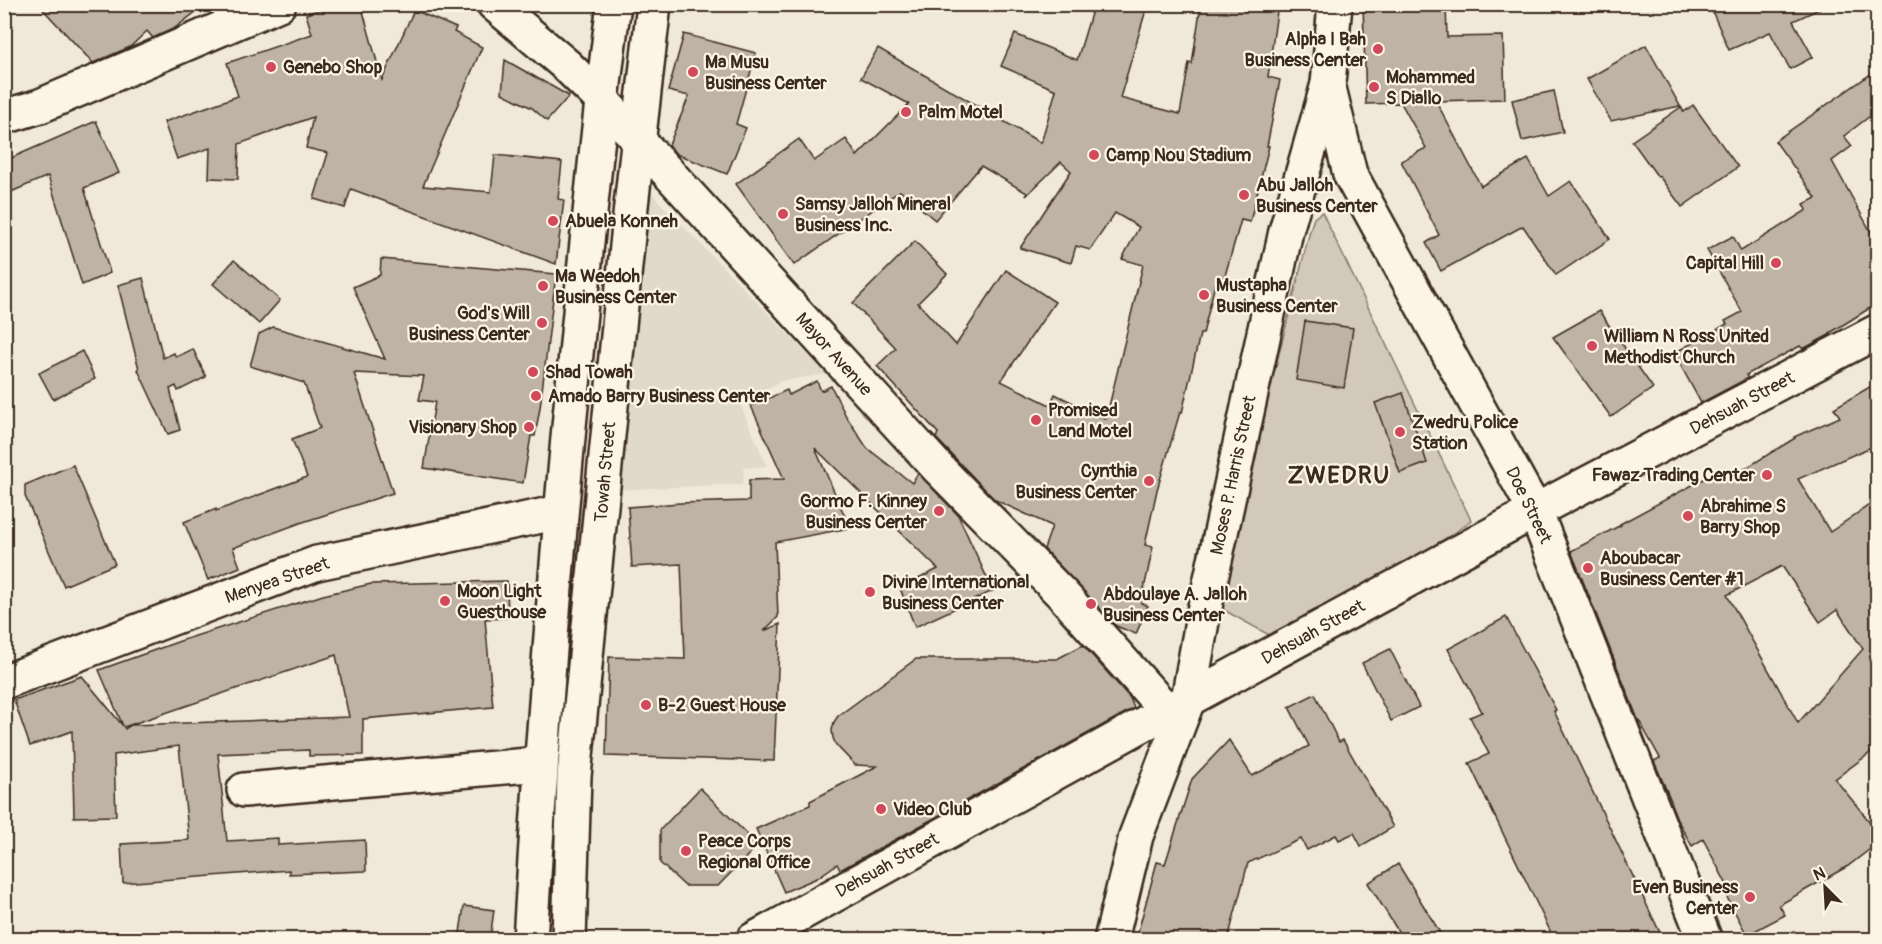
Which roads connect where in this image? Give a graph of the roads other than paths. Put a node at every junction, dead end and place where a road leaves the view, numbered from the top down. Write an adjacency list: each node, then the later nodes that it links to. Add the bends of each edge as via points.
1 (279, 4): 8 (main road, via 40,106)
2 (494, 4): 7 (main road, Mayor Avenue)
3 (614, 4): 7 (main road)
4 (654, 4): 9 (main road, Towah Street)
5 (1335, 4): 6 (main road, Moses P. Harris Street)
6 (1328, 84): 11 (main road, Doe Street, via 1350,174); 14 (main road, Moses P. Harris Street, via 1286,231 1203,616)
7 (601, 99): 9 (main road, Mayor Avenue); 12 (main road)
8 (4, 117)
9 (639, 140): 14 (main road, Mayor Avenue, via 931,460); 18 (main road, Towah Street, via 574,776)
10 (1878, 331): 11 (main road, Dehsuah Street)
11 (1535, 511): 14 (main road, Dehsuah Street); 21 (main road, Doe Street)
12 (560, 512): 13 (main road, Menyea Street, via 317,563); 15 (main road)
13 (4, 682)
14 (1177, 705): 19 (main road, Dehsuah Street); 20 (main road, Moses P. Harris Street, via 1136,836)
15 (540, 764): 16 (main road); 17 (main road)
16 (244, 790)
17 (530, 939)
18 (569, 939)
19 (753, 939)
20 (1111, 939)
21 (1705, 939)

